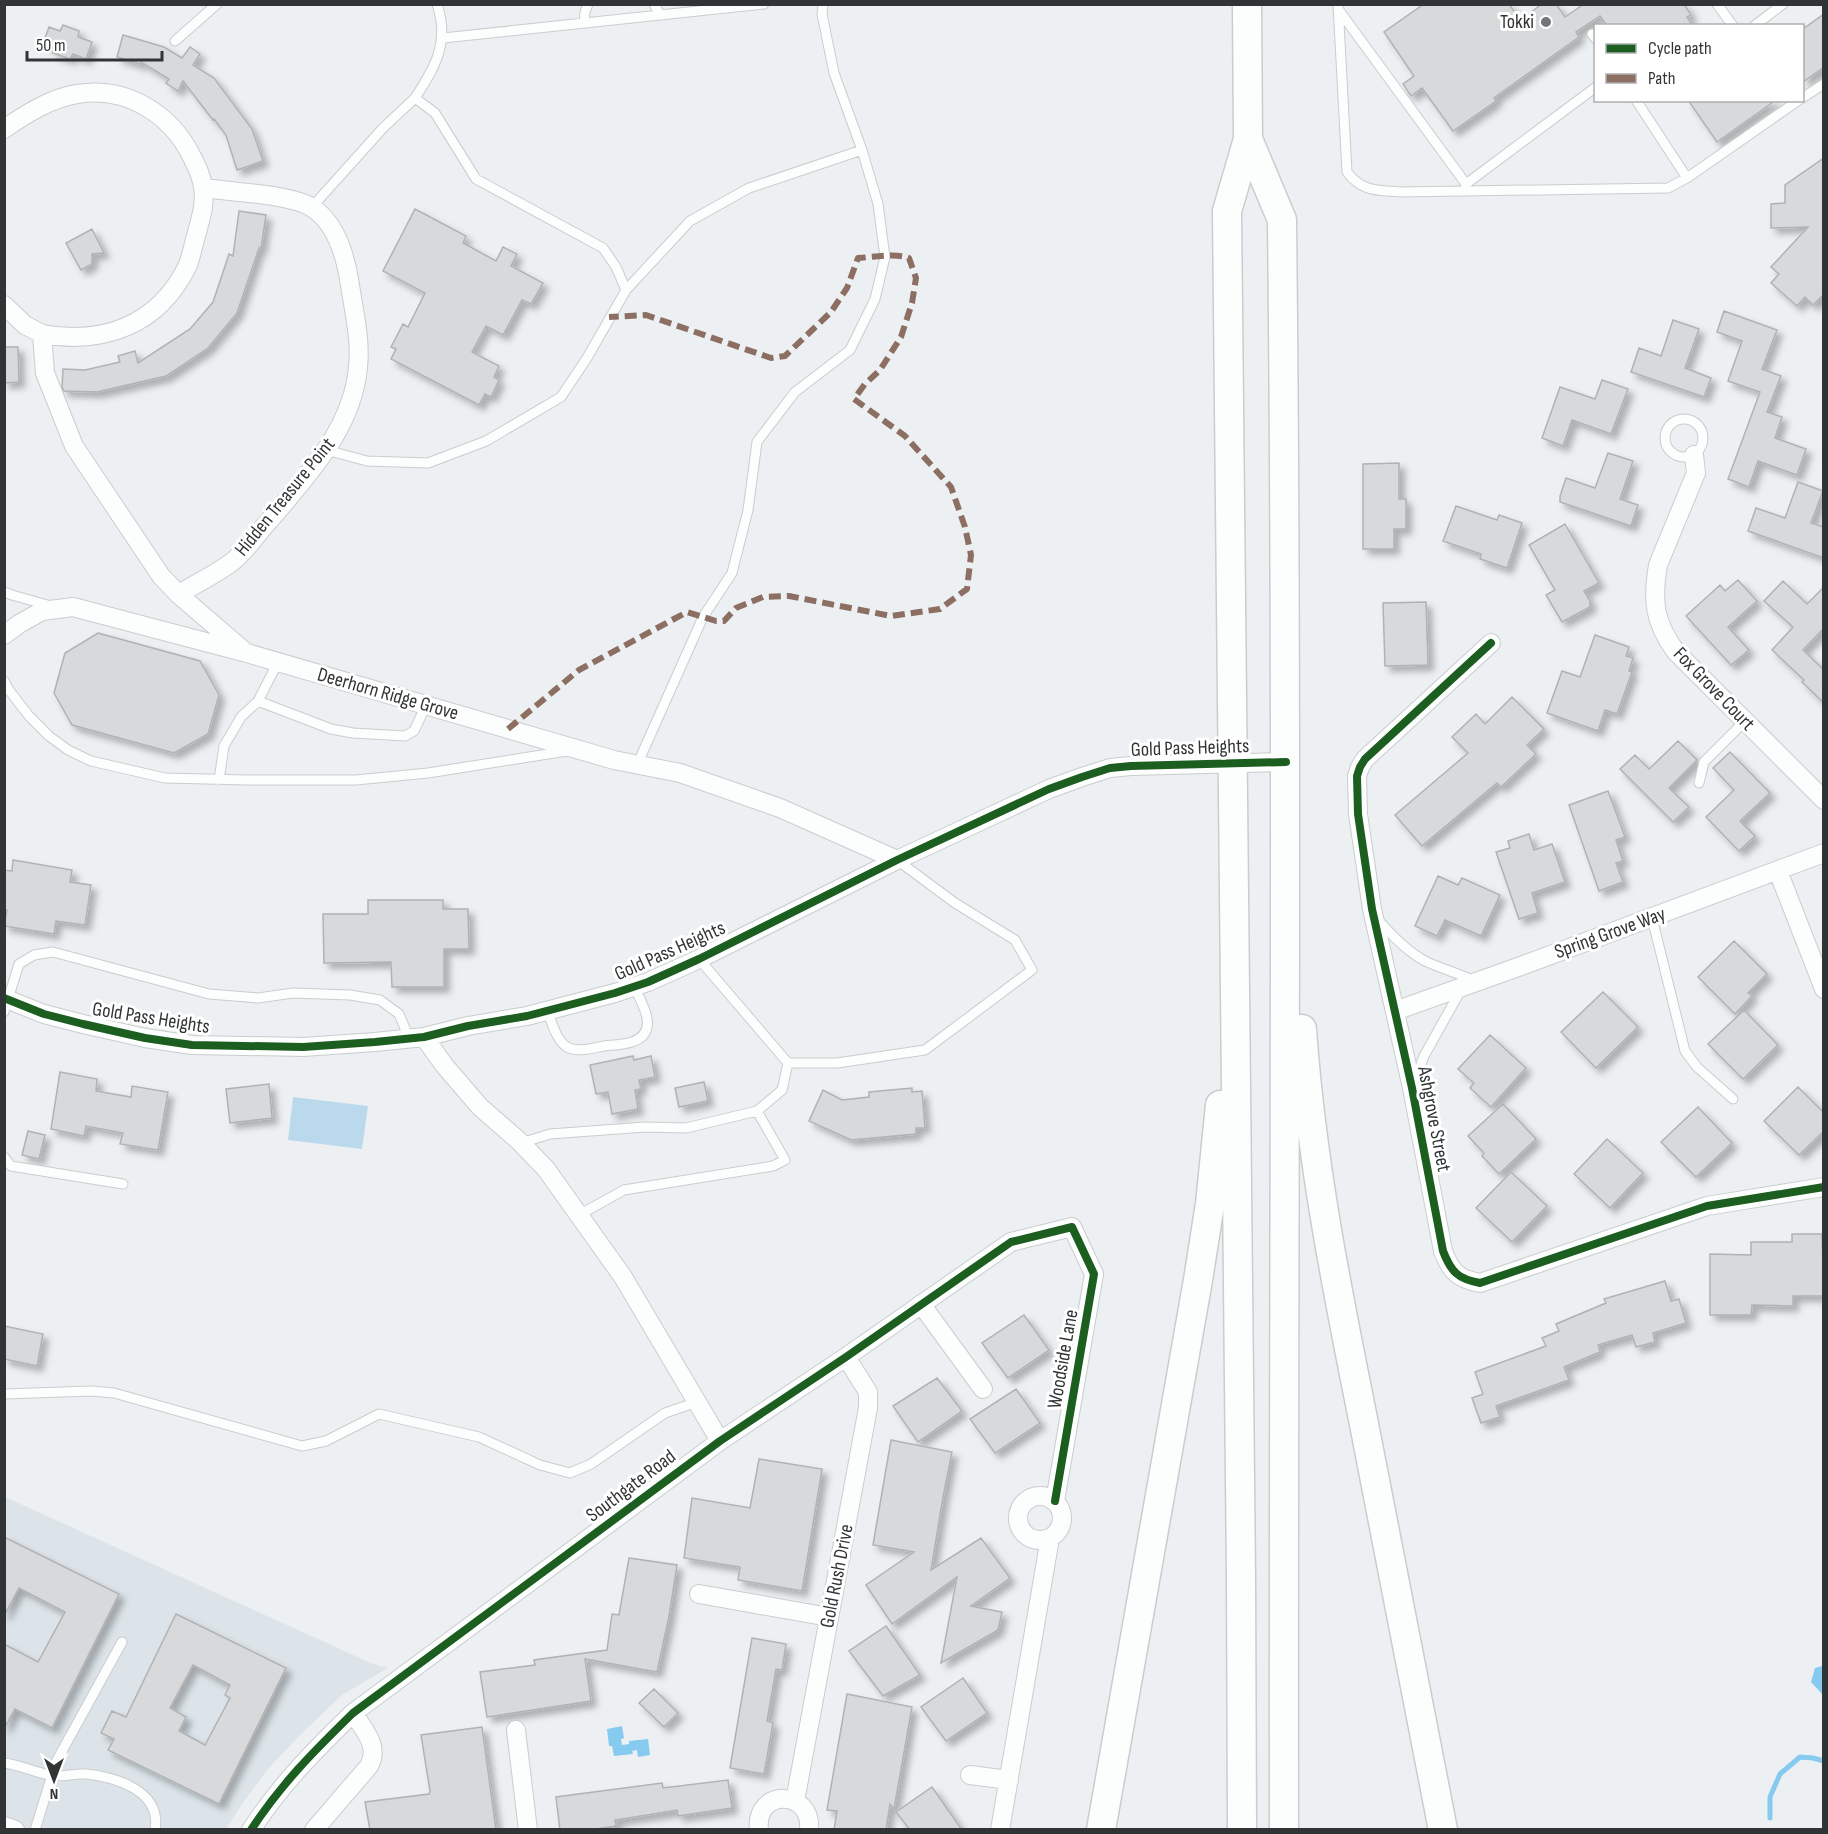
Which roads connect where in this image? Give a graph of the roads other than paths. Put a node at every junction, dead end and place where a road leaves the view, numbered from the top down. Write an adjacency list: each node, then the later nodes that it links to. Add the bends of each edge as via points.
1 (216, 4): 16 (lane)
2 (437, 4): 15 (lane)
3 (588, 4): 12 (lane)
4 (654, 4): 11 (lane)
5 (764, 4): 11 (lane)
6 (823, 4): 25 (lane, via 834,73)
7 (1248, 4): 24 (highway)
8 (1717, 4): 13 (lane)
9 (1783, 4): 14 (lane)
10 (1338, 7): 27 (lane); 27 (lane, via 1347,172 1355,183 1368,189 1400,192)
11 (660, 15): 12 (lane)
12 (584, 23): 15 (lane)
13 (1731, 24)
14 (1757, 24)
15 (443, 38): 20 (lane, via 434,68)
16 (175, 42)
17 (1824, 84): 19 (lane)
18 (1594, 89): 27 (lane)
19 (1804, 97)
20 (415, 99): 29 (lane, via 383,128); 30 (lane, via 435,113 476,179 603,248)
21 (1637, 102): 26 (lane)
22 (1797, 102): 26 (lane)
23 (4, 129): 28 (street, via 57,99 96,93 122,96 165,119 198,169)
24 (1248, 139): 47 (highway, via 1227,211); 48 (highway, via 1282,220)
25 (862, 150): 30 (lane, via 749,189 690,221); 49 (lane, via 878,204 885,257 875,299 850,350 795,392 757,442 748,510 732,573 703,617)
26 (1687, 178): 27 (lane, via 1668,189)
27 (1466, 188)
28 (204, 189): 29 (street, via 297,201); 32 (street, via 202,213 187,266 159,306 115,332 63,338)
29 (312, 207): 33 (street, Hidden Treasure Point, via 326,220 348,270 358,338 355,387 340,428)
30 (626, 290): 33 (lane, via 561,397 486,441 428,463 367,461)
31 (4, 305): 32 (street, via 25,325)
32 (42, 334): 36 (street, Deerhorn Ridge Grove, via 45,373 74,446 161,576)
33 (326, 450): 36 (street, Hidden Treasure Point, via 233,561)
34 (1694, 455): 34 (lane, via 1703,441 1701,429 1692,421 1674,423 1666,432 1669,450 1683,457); 45 (street, Fox Grove Court, via 1696,473 1658,565 1654,606 1662,630 1676,652)
35 (4, 592): 37 (lane)
36 (178, 594): 40 (street, Deerhorn Ridge Grove)
37 (62, 609): 38 (street, via 42,611); 40 (street, via 73,607)
38 (4, 635)
39 (1491, 643): 57 (street, Ashgrove Street, via 1360,767 1358,814)
40 (247, 653): 41 (street, Deerhorn Ridge Grove)
41 (278, 662): 43 (lane); 44 (street, Deerhorn Ridge Grove)
42 (4, 681): 50 (lane, via 49,736 83,758 165,778)
43 (258, 701): 44 (lane, via 331,729 405,736 414,731); 50 (lane, via 241,717 224,746)
44 (426, 705): 46 (street, Deerhorn Ridge Grove)
45 (1745, 721): 51 (lane, via 1704,762); 52 (street, Fox Grove Court)
46 (578, 749): 49 (street, Deerhorn Ridge Grove); 50 (lane, via 428,773 356,780)
47 (1233, 762): 48 (street, Gold Pass Heights); 55 (street, Gold Pass Heights, via 1110,768 1049,789); 59 (highway)
48 (1286, 762): 53 (highway)
49 (637, 765): 55 (street, Deerhorn Ridge Grove, via 680,773 780,808)
50 (219, 780)
51 (1699, 783)
52 (1824, 800)
53 (1286, 801): 108 (highway); 109 (highway, via 1304,1068 1320,1187)
54 (1824, 854): 56 (street, Spring Grove Way)
55 (897, 860): 60 (street, Gold Pass Heights); 68 (lane, via 955,903 1015,940 1032,970 925,1050 837,1063)
56 (1778, 871): 58 (street, Spring Grove Way); 63 (street)
57 (1374, 916): 61 (lane, via 1401,945 1429,963 1453,971); 66 (street, Ashgrove Street)
58 (1652, 918): 61 (street, Spring Grove Way); 70 (lane, via 1685,1051)
59 (1235, 939): 106 (highway, via 1210,1204); 107 (highway)
60 (699, 959): 62 (street, Gold Pass Heights); 68 (lane)
61 (1470, 985): 66 (street, Spring Grove Way); 69 (lane, via 1424,1056)
62 (634, 987): 65 (street, Gold Pass Heights); 65 (lane, via 646,1010 648,1026 632,1042 575,1050 557,1034)
63 (1824, 989)
64 (6, 1003): 67 (street, Gold Pass Heights, via 145,1038 192,1045 303,1047); 67 (lane, Gold Pass Heights, via 19,964 34,955 53,952 209,994 258,998 293,993 350,995 380,1000 399,1014)
65 (547, 1011): 67 (street, Gold Pass Heights)
66 (1395, 1011): 69 (street, Ashgrove Street)
67 (416, 1038): 72 (street, via 480,1107)
68 (788, 1063): 71 (lane, via 782,1090)
69 (1412, 1088): 75 (street, Ashgrove Street, via 1443,1251 1448,1264 1466,1281 1480,1283 1493,1279 1707,1206)
70 (1733, 1099)
71 (757, 1111): 72 (lane, via 686,1128 550,1134); 76 (lane, via 785,1160 772,1166 624,1190)
72 (521, 1143): 76 (street, via 546,1169)
73 (4, 1157): 74 (lane, via 11,1166)
74 (123, 1184)
75 (1824, 1187)
76 (579, 1215): 82 (street, via 623,1277)
77 (1072, 1227): 78 (street, Southgate Road, via 1011,1242); 84 (street, Woodside Lane, via 1094,1274)
78 (921, 1304): 79 (street, Southgate Road); 80 (street)
79 (846, 1356): 83 (street, Southgate Road); 87 (street, Gold Rush Drive, via 868,1392 868,1408)
80 (983, 1389)
81 (4, 1394): 82 (lane, via 114,1393 302,1446 326,1441 380,1414 478,1437 540,1465 570,1473 591,1464 664,1413)
82 (697, 1402): 83 (street)
83 (720, 1441): 89 (street, Southgate Road)
84 (1056, 1501): 85 (street, via 1061,1526); 85 (street, via 1034,1496 1023,1502 1017,1515 1021,1531 1028,1537)
85 (1050, 1538): 94 (street)
86 (699, 1594): 87 (street)
87 (829, 1617): 95 (street, Gold Rush Drive)
88 (122, 1642): 93 (lane)
89 (353, 1713): 100 (street, Southgate Road, via 300,1766); 101 (street, via 370,1739 373,1759)
90 (516, 1730): 102 (street)
91 (4, 1763): 93 (lane)
92 (970, 1775): 94 (street)
93 (51, 1776): 98 (lane); 99 (lane, via 102,1776 128,1785 145,1794 154,1808)
94 (1009, 1780): 105 (street)
95 (795, 1801): 103 (street, via 780,1798 768,1804 758,1818); 104 (street, via 809,1817)
96 (4, 1826): 97 (street)
97 (15, 1830)
98 (35, 1830)
99 (155, 1830)
100 (251, 1830)
101 (314, 1830)
102 (528, 1830)
103 (759, 1830)
104 (809, 1830)
105 (1000, 1830)
106 (1101, 1830)
107 (1242, 1830)
108 (1284, 1830)
109 (1443, 1830)

